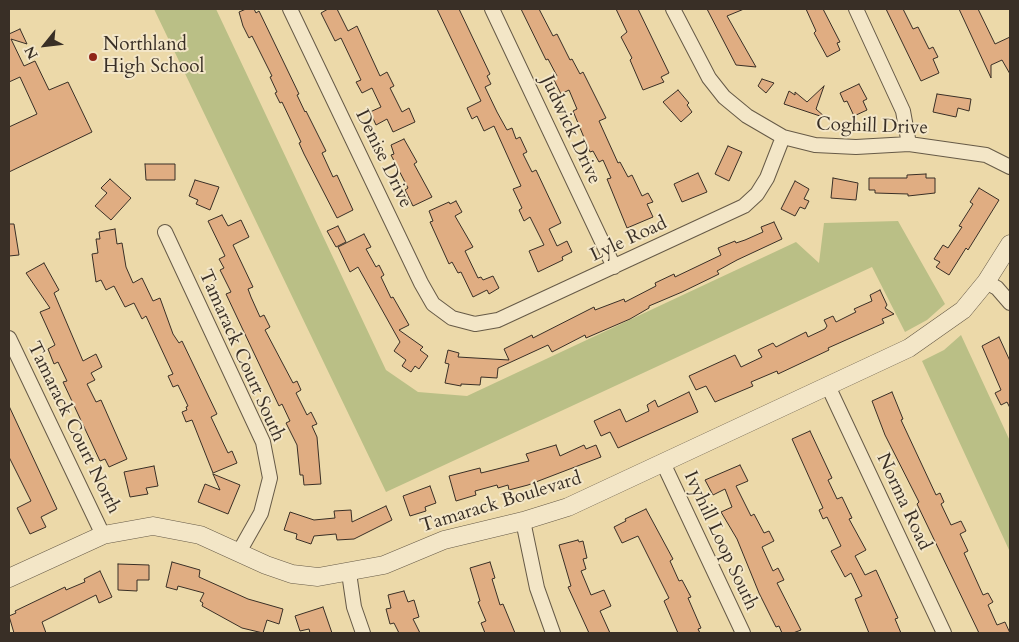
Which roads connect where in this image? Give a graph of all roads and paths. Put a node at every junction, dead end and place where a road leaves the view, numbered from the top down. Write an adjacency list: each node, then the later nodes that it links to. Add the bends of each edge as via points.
1 (290, 9): 13 (street, Denise Drive, via 421,283 433,304)
2 (492, 9): 10 (street, Judwick Drive)
3 (673, 9): 5 (street, Coghill Drive, via 709,78 724,97 747,116)
4 (856, 9): 6 (street, via 904,111)
5 (783, 137): 6 (street, Coghill Drive, via 815,145); 10 (street, Lyle Road, via 758,194 744,206)
6 (909, 144): 7 (street, Coghill Drive, via 986,155)
7 (1010, 167)
8 (165, 232): 19 (street, Tamarack Court South, via 263,442 270,478 261,513)
9 (1010, 244): 11 (street, Tamarack Boulevard)
10 (614, 267): 13 (street, Lyle Road, via 498,320 475,324)
11 (986, 282): 12 (street, via 997,288); 15 (street, Tamarack Boulevard, via 963,310 909,348)
12 (1010, 304)
13 (452, 318)
14 (9, 338): 18 (street, Tamarack Court North)
15 (828, 386): 16 (street, Tamarack Boulevard); 25 (street, Norma Road)
16 (664, 465): 17 (street, Tamarack Boulevard, via 568,507); 24 (street, Ivyhill Loop South)
17 (523, 521): 20 (street, Tamarack Boulevard, via 444,540 384,565); 23 (street, via 537,588)
18 (103, 535): 19 (street, Tamarack Boulevard, via 153,526 200,535); 21 (street, Tamarack Boulevard)
19 (239, 552): 20 (street, Tamarack Boulevard, via 292,574 318,577)
20 (349, 573): 22 (street, via 354,607)
21 (9, 578)
22 (364, 633)
23 (553, 633)
24 (743, 633)
25 (944, 633)

